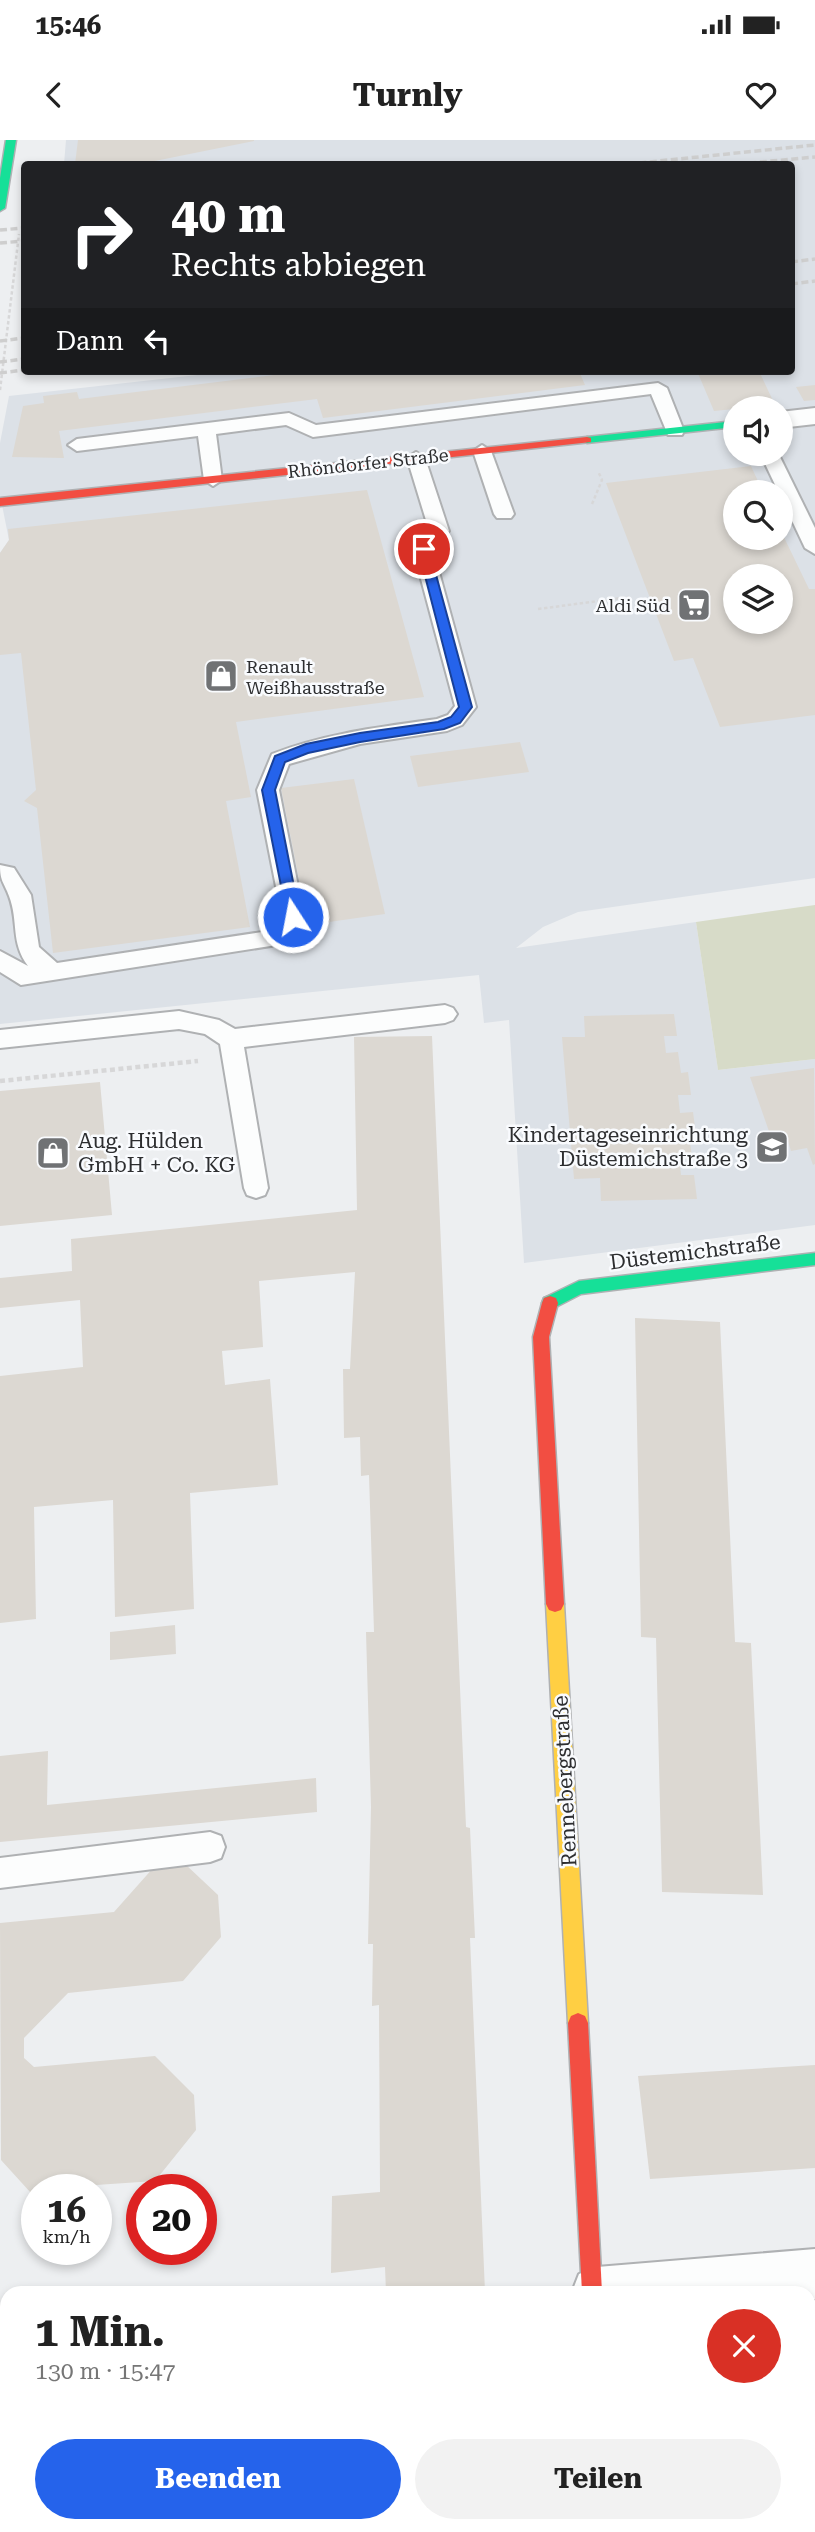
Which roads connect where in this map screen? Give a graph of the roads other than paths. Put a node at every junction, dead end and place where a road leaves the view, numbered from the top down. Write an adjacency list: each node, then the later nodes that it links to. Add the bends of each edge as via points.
1 (11, 140): 2 (street)
2 (0, 208)
3 (815, 416): 4 (street)
4 (793, 419)
5 (723, 425): 7 (street, Rhöndorfer Straße)
6 (206, 430): 7 (lane, via 289,419 313,431 657,388); 8 (lane); 12 (lane)
7 (675, 431): 9 (street, Rhöndorfer Straße)
8 (77, 444)
9 (482, 451): 10 (street, Rhöndorfer Straße); 14 (lane)
10 (416, 458): 12 (street, Rhöndorfer Straße); 18 (lane, via 439,531 424,549 466,707 455,720 440,726 360,737 280,759 268,790 293,917 282,937)
11 (775, 466): 15 (lane)
12 (213, 480): 13 (street, Rhöndorfer Straße)
13 (0, 502)
14 (504, 514)
15 (815, 548)
16 (0, 873): 18 (lane, via 6,874 20,895 28,949)
17 (0, 960): 18 (lane, via 20,976)
18 (54, 972)
19 (445, 1014): 21 (lane)
20 (0, 1040): 21 (lane, via 179,1020 211,1026)
21 (232, 1048): 22 (lane)
22 (256, 1188)
23 (815, 1259): 24 (street, Düstemichstraße)
24 (579, 1288): 28 (street, Rennebergstraße, via 549,1304 541,1337)
25 (210, 1847): 26 (lane)
26 (0, 1873)
27 (815, 2274): 29 (street)
28 (594, 2286)
29 (668, 2286)

